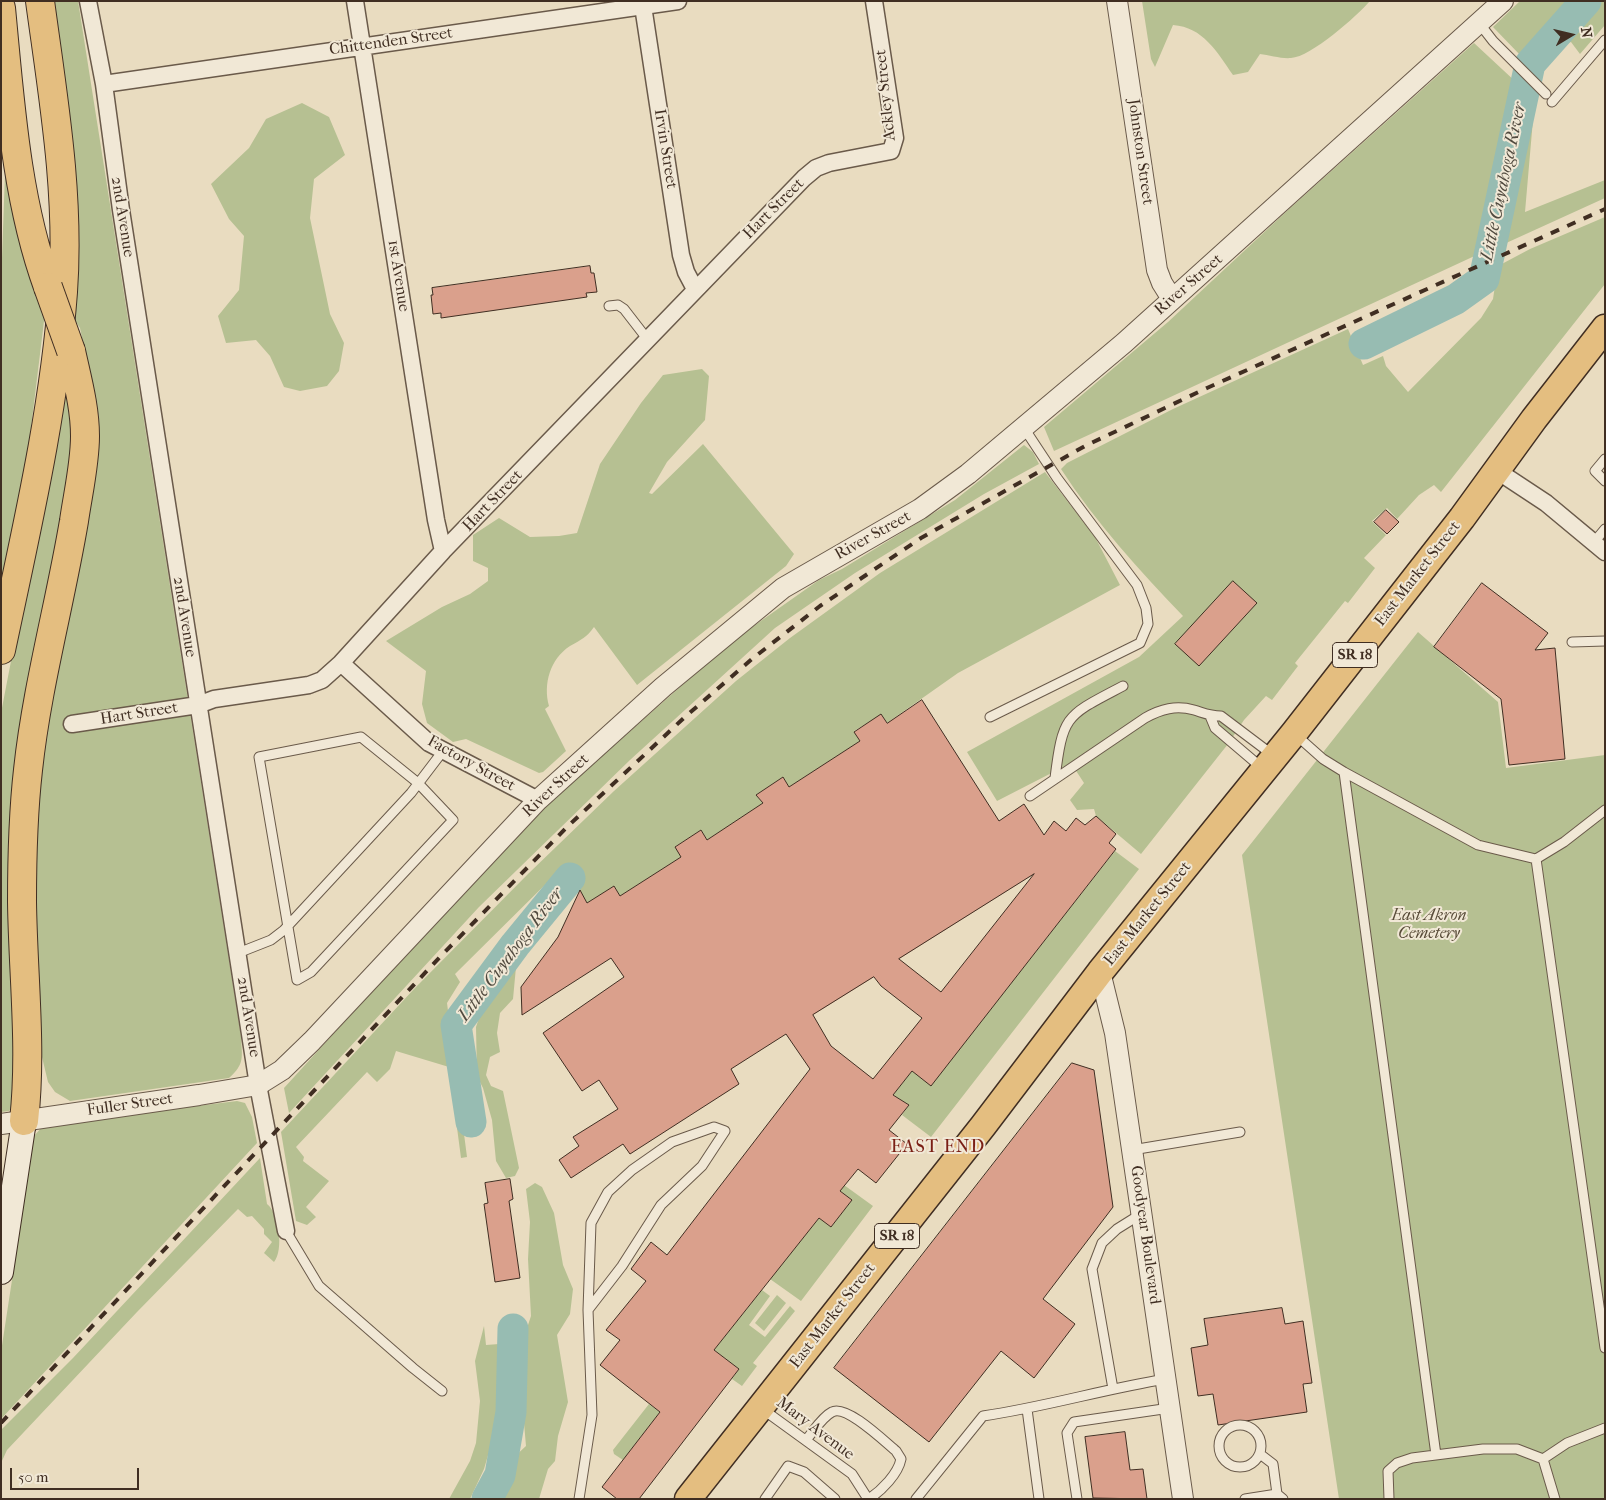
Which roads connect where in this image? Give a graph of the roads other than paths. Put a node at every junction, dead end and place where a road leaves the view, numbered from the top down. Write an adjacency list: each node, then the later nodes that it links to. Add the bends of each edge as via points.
1 (40, 1): 28 (highway, via 59,139 63,291 48,421)
2 (88, 1): 13 (street, 2nd Avenue)
3 (355, 1): 12 (street, 1st Avenue)
4 (678, 1): 8 (street, Chittenden Street)
5 (874, 1): 14 (street, Ackley Street, via 895,138 894,145 886,154)
6 (1118, 1): 16 (street, Johnston Street, via 1157,270)
7 (1503, 1): 10 (street, River Street)
8 (643, 6): 12 (street, Chittenden Street); 15 (street, Irvin Street, via 682,255 686,272)
9 (1, 8): 49 (highway, bridge, via 23,188 37,256 71,351 81,394 85,438 65,574 28,769 22,903 28,1080)
10 (1480, 23): 11 (lane, via 1493,42 1549,98); 16 (street, River Street)
11 (1605, 40)
12 (362, 46): 13 (street, Chittenden Street); 25 (street, 1st Avenue)
13 (104, 84): 31 (street, 2nd Avenue)
14 (854, 159): 15 (street, Hart Street, via 823,166 804,178)
15 (696, 289): 19 (street, Hart Street)
16 (1172, 299): 20 (street, River Street)
17 (609, 306): 19 (lane, via 624,309)
18 (1605, 328): 22 (main road, East Market Street / SR 18)
19 (648, 340): 25 (street, Hart Street)
20 (1024, 428): 32 (lane, via 1137,585 1148,624 1140,643); 42 (street, River Street, via 920,509 783,588 663,687)
21 (1605, 459): 23 (lane, via 1595,472)
22 (1496, 470): 24 (street); 35 (main road, East Market Street / SR 18)
23 (1605, 481)
24 (1601, 541)
25 (443, 551): 29 (street, Hart Street)
26 (1605, 641): 27 (lane)
27 (1572, 642)
28 (1, 650)
29 (340, 663): 31 (street, Hart Street, via 322,680 309,685 214,699); 36 (street, Factory Street, via 414,730)
30 (1123, 686): 39 (lane, via 1083,707 1067,721 1060,740)
31 (198, 705): 34 (street, Hart Street); 46 (street, 2nd Avenue)
32 (990, 716)
33 (1210, 716): 37 (lane, via 1215,728); 37 (lane, via 1221,716); 39 (lane, via 1178,707 1161,709)
34 (72, 724)
35 (1294, 733): 37 (main road, East Market Street / SR 18); 38 (lane, via 1323,759)
36 (443, 751): 40 (lane); 42 (street, Factory Street)
37 (1270, 763): 47 (main road, East Market Street / SR 18)
38 (1344, 772): 44 (lane, via 1478,845); 66 (lane)
39 (1055, 778): 41 (lane)
40 (418, 784): 45 (lane); 45 (lane, via 453,820 311,972 297,980); 45 (lane, via 361,737 259,757)
41 (1030, 796)
42 (538, 800): 48 (street, River Street, via 312,1041 282,1070)
43 (1605, 810): 44 (lane)
44 (1536, 859): 56 (lane)
45 (287, 927): 46 (lane, via 271,940)
46 (238, 953): 48 (street, 2nd Avenue)
47 (1100, 972): 51 (street, Goodyear Boulevard, via 1115,1033); 60 (main road, East Market Street / SR 18)
48 (258, 1084): 49 (street, Fuller Street, via 199,1096); 53 (street, 2nd Avenue)
49 (13, 1122): 54 (main road)
50 (1240, 1132): 51 (lane)
51 (1132, 1150): 52 (street, Goodyear Boulevard)
52 (1141, 1214): 57 (street, Goodyear Boulevard); 58 (lane, via 1102,1243 1092,1269)
53 (286, 1232): 59 (lane, via 319,1286)
54 (1, 1272)
55 (588, 1310): 55 (lane, via 591,1223 608,1192 632,1170 672,1142 714,1127 725,1130 702,1166 661,1205 622,1266); 69 (lane, via 592,1415)
56 (1605, 1348)
57 (1166, 1379): 58 (lane); 61 (street, Goodyear Boulevard)
58 (1113, 1389): 62 (lane)
59 (442, 1391)
60 (761, 1408): 64 (lane, Mary Avenue); 70 (main road, East Market Street / SR 18)
61 (1170, 1408): 76 (lane, via 1074,1422 1067,1433); 77 (street, Goodyear Boulevard)
62 (1026, 1409): 74 (lane, via 983,1416); 75 (lane)
63 (1605, 1428): 67 (lane, via 1567,1443)
64 (806, 1440): 73 (lane, Mary Avenue, via 852,1474); 73 (lane, via 830,1413 837,1410 847,1412 896,1451 901,1459 899,1467)
65 (1260, 1454): 65 (lane, via 1260,1440 1252,1428 1230,1427 1220,1438 1219,1451 1226,1463 1232,1466 1252,1465); 68 (lane, via 1273,1464)
66 (1436, 1455): 67 (lane, via 1483,1449 1517,1449); 79 (lane, via 1412,1458 1397,1463 1388,1471)
67 (1543, 1459): 80 (lane)
68 (1280, 1496): 78 (lane)
69 (579, 1499)
70 (688, 1499)
71 (765, 1499): 72 (lane, via 788,1466 804,1472)
72 (835, 1499)
73 (869, 1499)
74 (916, 1499)
75 (1039, 1499)
76 (1076, 1499)
77 (1183, 1499)
78 (1245, 1499)
79 (1390, 1499)
80 (1555, 1499)

